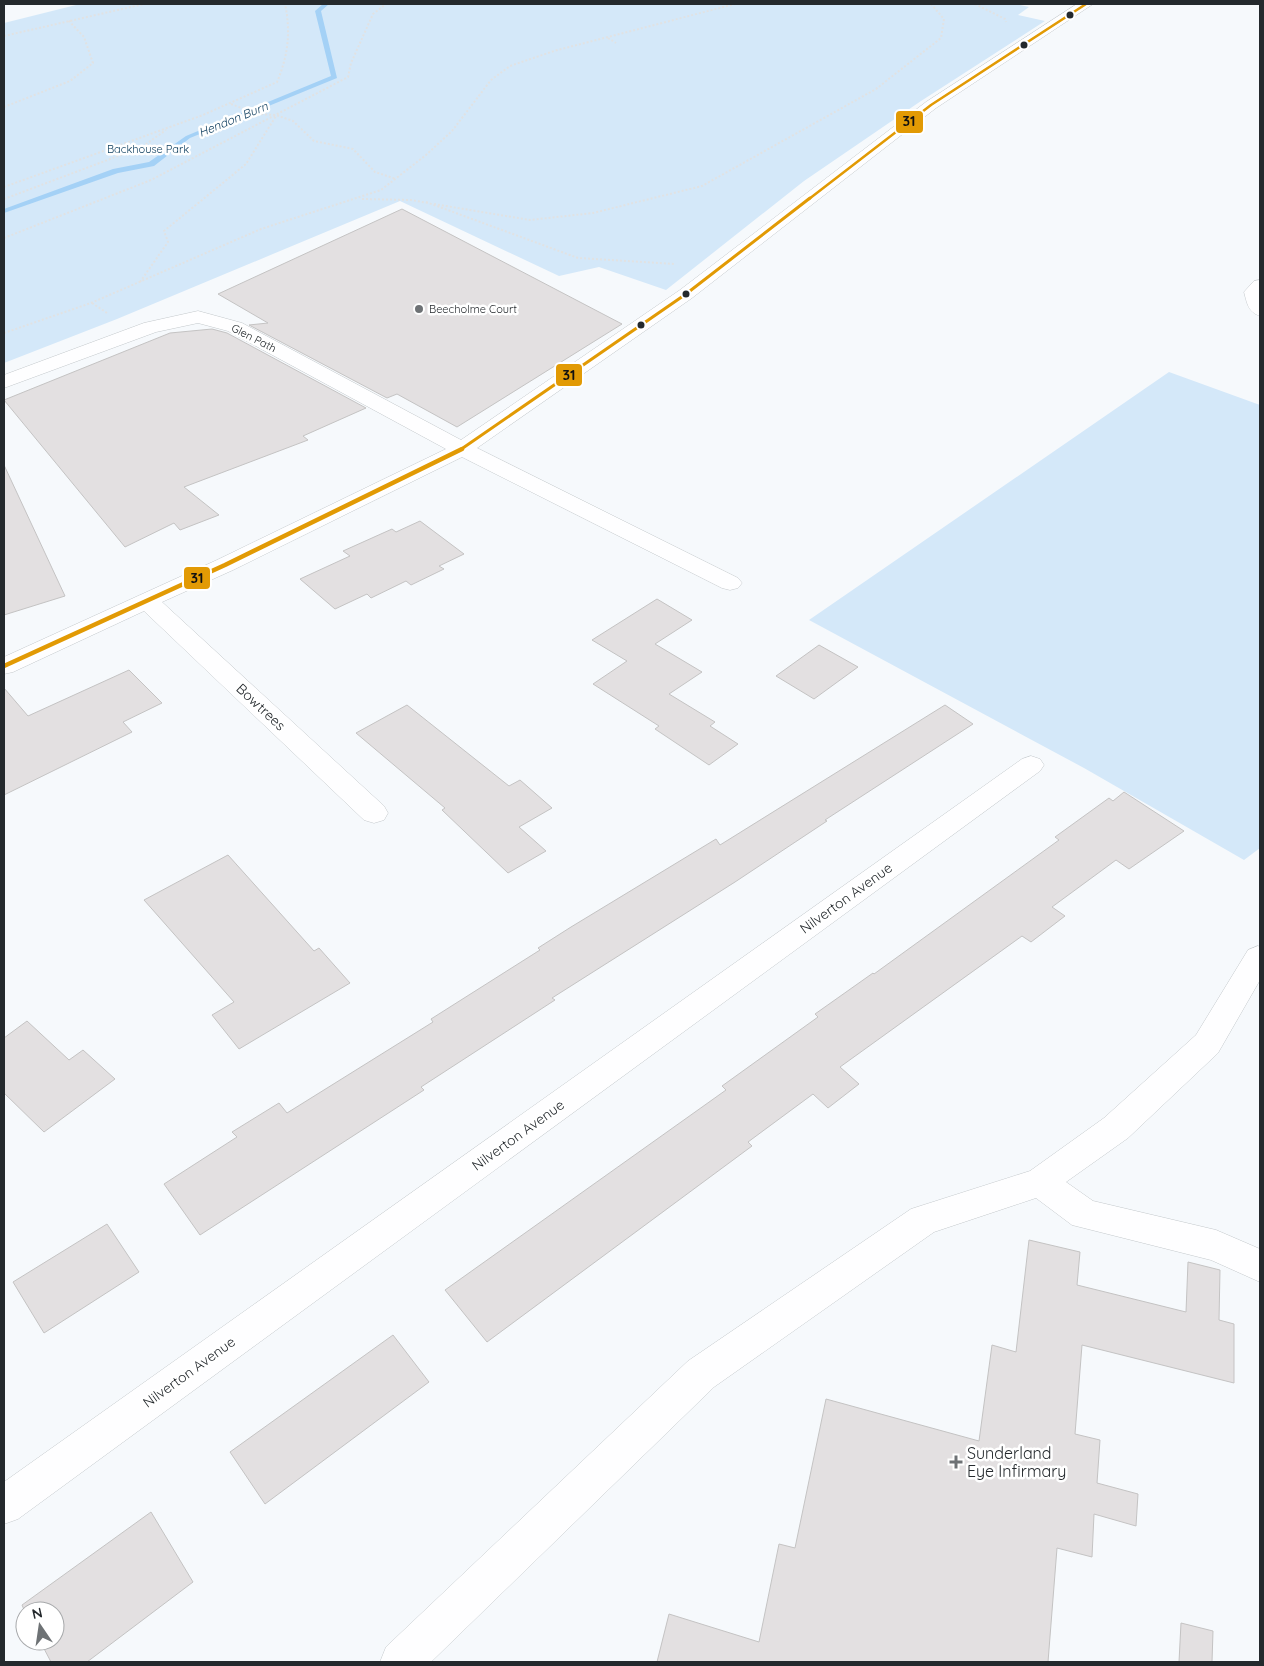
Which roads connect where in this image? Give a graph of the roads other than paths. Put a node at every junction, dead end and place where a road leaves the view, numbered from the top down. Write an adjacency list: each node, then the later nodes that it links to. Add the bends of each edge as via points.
1 (1086, 4): 5 (street, via 931,105 686,294)
2 (1257, 289): 3 (street, via 1257,307)
3 (1260, 310)
4 (4, 382): 5 (street, Glen Path, via 151,327 198,317 234,327)
5 (462, 449): 6 (street, Glen Path); 7 (street)
6 (730, 583)
7 (147, 601): 8 (street); 10 (street, Bowtrees)
8 (4, 666)
9 (1031, 765): 14 (street, Nilverton Avenue)
10 (374, 813)
11 (1258, 958): 12 (street, via 1207,1044 1116,1128)
12 (1040, 1182): 13 (street, via 1084,1214 1216,1246); 15 (street, via 923,1220 701,1374)
13 (1260, 1266)
14 (4, 1505)
15 (401, 1662)

